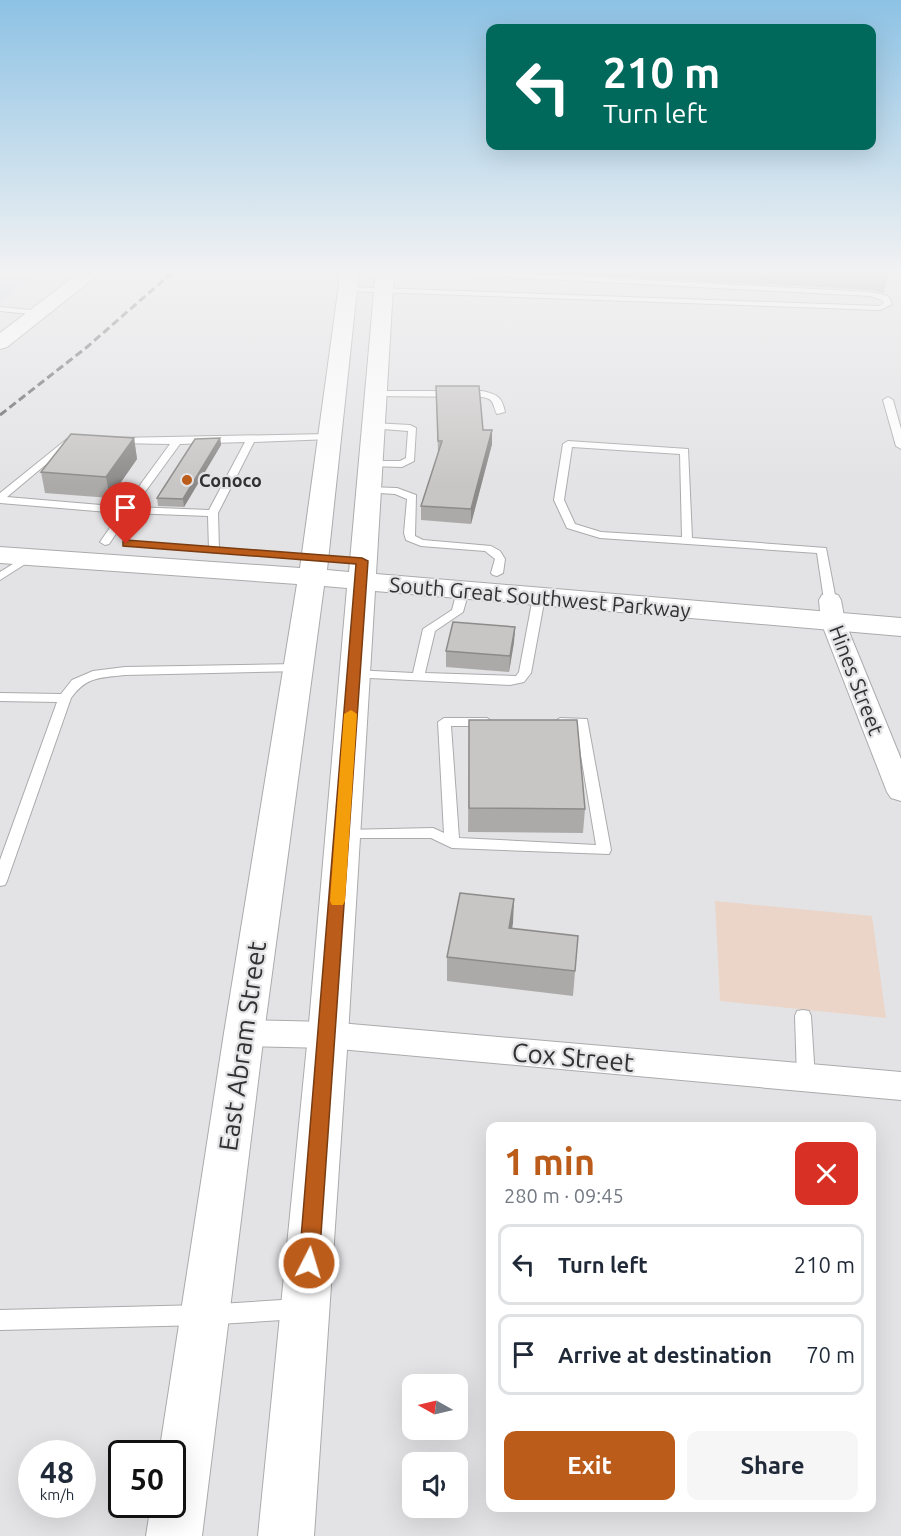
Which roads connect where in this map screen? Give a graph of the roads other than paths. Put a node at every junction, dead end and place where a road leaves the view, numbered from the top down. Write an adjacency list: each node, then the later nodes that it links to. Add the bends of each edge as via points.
1 (340, 342): 7 (main road, East Abram Street)
2 (379, 342): 3 (main road)
3 (375, 394): 5 (lane, via 482,394 493,396); 6 (main road)
4 (888, 400): 10 (lane)
5 (500, 412)
6 (373, 422): 7 (main road); 11 (main road); 11 (lane, via 413,430 411,459)
7 (329, 427): 8 (lane); 22 (main road, East Abram Street)
8 (251, 439): 9 (lane); 15 (lane)
9 (177, 441): 13 (lane, via 67,442); 14 (lane)
10 (901, 446)
11 (370, 464): 12 (main road)
12 (368, 490): 23 (main road); 24 (lane, via 398,491 412,497 410,538 421,543 487,549 500,559)
13 (0, 499): 14 (lane)
14 (127, 510): 15 (lane); 18 (lane)
15 (213, 513): 19 (lane)
16 (0, 533): 18 (main road, South Great Southwest Parkway)
17 (687, 541): 17 (lane, via 600,535 571,526 559,501 568,444 685,451); 29 (lane, via 822,550)
18 (105, 542): 19 (main road, South Great Southwest Parkway)
19 (214, 550): 22 (main road, South Great Southwest Parkway)
20 (0, 555): 21 (main road, South Great Southwest Parkway)
21 (29, 557): 22 (main road, South Great Southwest Parkway); 25 (lane)
22 (314, 567): 23 (main road, South Great Southwest Parkway); 31 (main road, East Abram Street)
23 (361, 571): 24 (main road, South Great Southwest Parkway); 26 (main road, South Great Southwest Parkway); 32 (main road)
24 (497, 573): 29 (main road, South Great Southwest Parkway)
25 (0, 576)
26 (463, 591): 27 (main road, South Great Southwest Parkway); 33 (lane, via 457,612 429,629)
27 (539, 597): 29 (main road, South Great Southwest Parkway); 33 (lane, via 525,673 520,679)
28 (901, 605): 29 (main road, South Great Southwest Parkway)
29 (832, 611): 30 (main road, South Great Southwest Parkway); 38 (street, Hines Street)
30 (901, 627)
31 (298, 668): 35 (lane, via 93,675 76,683); 43 (main road, East Abram Street)
32 (354, 674): 33 (lane); 39 (main road)
33 (418, 677)
34 (0, 697): 35 (lane)
35 (65, 698): 41 (lane)
36 (501, 722): 40 (lane, via 444,722)
37 (548, 722): 40 (lane, via 582,722 604,850)
38 (901, 792)
39 (342, 835): 40 (lane, via 433,833); 44 (main road)
40 (452, 843)
41 (0, 881)
42 (803, 1016): 45 (lane)
43 (244, 1033): 44 (street, Cox Street); 48 (main road, East Abram Street)
44 (328, 1035): 45 (street, Cox Street); 47 (main road)
45 (806, 1078): 46 (street, Cox Street)
46 (901, 1086)
47 (306, 1309): 48 (lane); 51 (main road)
48 (203, 1315): 49 (lane); 50 (main road, East Abram Street)
49 (0, 1320)
50 (174, 1536)
51 (286, 1536)

